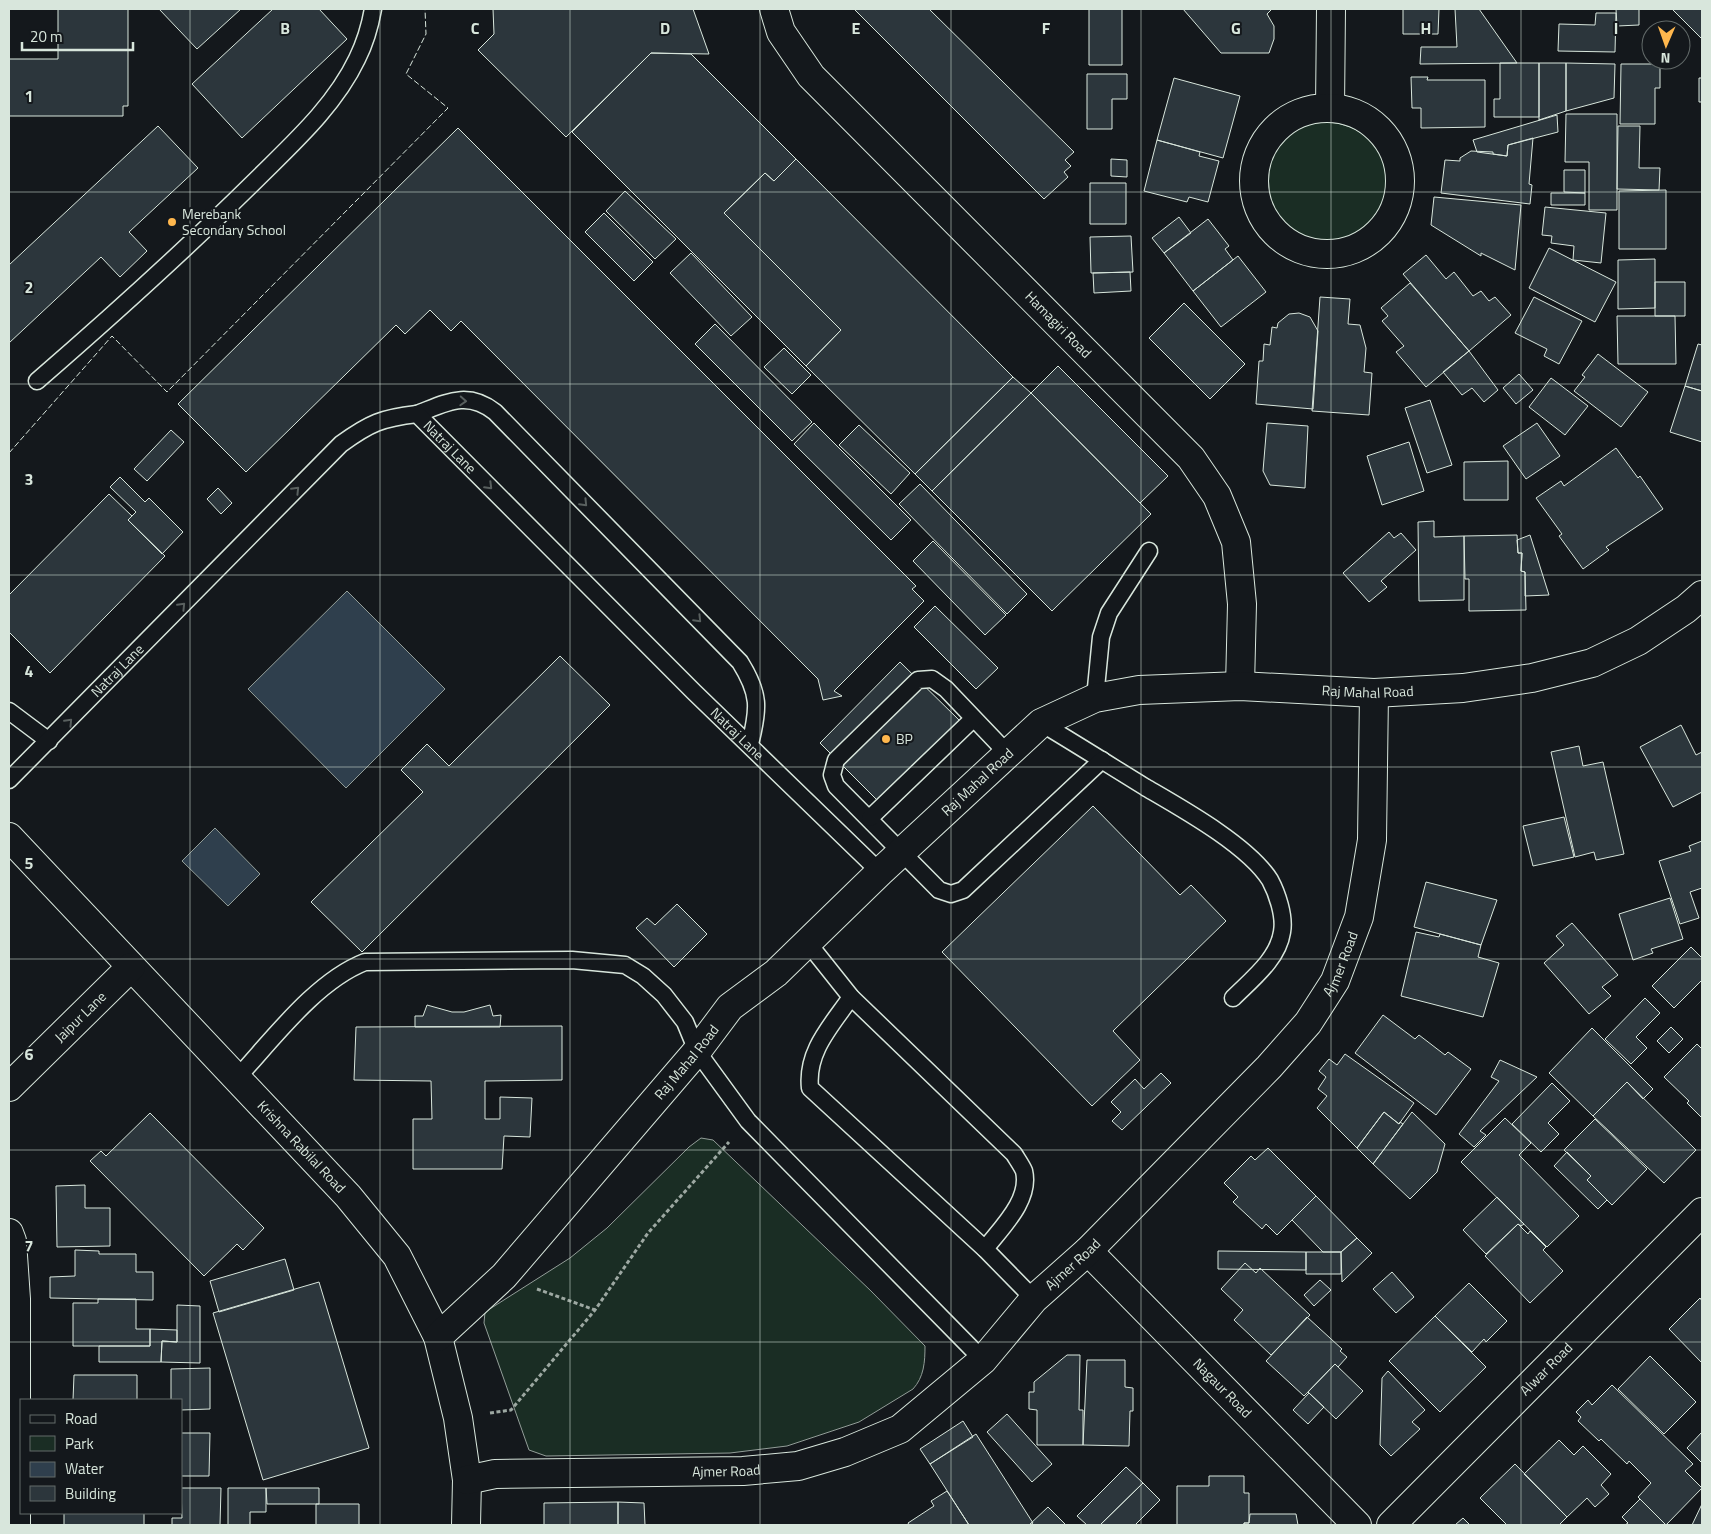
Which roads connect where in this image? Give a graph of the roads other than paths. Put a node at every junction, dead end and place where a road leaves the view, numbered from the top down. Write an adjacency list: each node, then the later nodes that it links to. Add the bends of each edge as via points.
1 (373, 9): 5 (lane, via 357,60 309,127 216,220)
2 (774, 9): 9 (street, Hamagiri Road, via 781,32 811,76 1191,458 1217,496 1236,542 1242,604)
3 (1331, 9): 4 (street)
4 (1330, 108): 4 (street, via 1365,119 1379,131 1390,145 1400,180 1392,216 1381,230 1367,242 1332,254 1296,248 1281,238 1268,225 1254,191 1258,155 1267,139 1295,116)
5 (37, 381)
6 (417, 414): 15 (lane, Natraj Lane, one-way to 6, via 341,444 366,425 391,417); 16 (lane, Natraj Lane, one-way to 16); 16 (lane, one-way to 16, via 458,399 487,405 495,412 740,662 753,683 756,703)
7 (1149, 551): 11 (lane, via 1109,613 1101,637)
8 (1702, 595): 10 (street, Raj Mahal Road, via 1686,610 1638,641 1592,662 1532,678)
9 (1240, 686): 10 (street, Raj Mahal Road); 11 (street, Raj Mahal Road, via 1139,690)
10 (1374, 693): 34 (street, Ajmer Road, via 1372,840 1359,917 1335,981 1308,1023 1270,1066)
11 (1094, 698): 14 (street, Raj Mahal Road)
12 (9, 711): 15 (lane)
13 (974, 719): 17 (lane); 20 (lane); 20 (lane, via 932,679 918,680 836,760 832,775 836,786)
14 (1041, 723): 17 (street, Raj Mahal Road); 18 (lane)
15 (49, 741): 19 (lane, Natraj Lane)
16 (750, 744): 23 (lane, Natraj Lane)
17 (1008, 754): 22 (street, Raj Mahal Road)
18 (1102, 760): 22 (lane, via 963,890 951,894 939,890); 27 (lane, via 1197,818 1242,850 1270,880 1283,930 1277,948 1262,969)
19 (9, 780)
20 (870, 818): 22 (lane)
21 (9, 837): 25 (street, Krishna Rabilal Road)
22 (902, 851): 23 (street, Raj Mahal Road)
23 (880, 872): 24 (street, Raj Mahal Road)
24 (808, 942): 26 (lane); 28 (street, Raj Mahal Road, via 776,973 730,1007)
25 (131, 967): 29 (street, Krishna Rabilal Road); 30 (street, Jaipur Lane)
26 (852, 997): 33 (lane, via 1014,1154 1024,1171 1024,1190 1016,1208); 33 (lane, via 811,1058 810,1088)
27 (1233, 998)
28 (697, 1052): 29 (lane, via 685,1022 664,995 625,965 572,960 365,962 345,970 327,983); 36 (street, Raj Mahal Road, via 504,1276); 37 (lane, via 748,1121)
29 (237, 1078): 36 (street, Krishna Rabilal Road, via 348,1196 397,1256)
30 (9, 1087)
31 (1702, 1212): 42 (street, Alwar Road)
32 (9, 1232): 39 (street, via 16,1298)
33 (985, 1249): 35 (lane)
34 (1088, 1251): 35 (street, Ajmer Road); 41 (street, Nagaur Road)
35 (1034, 1299): 37 (street, Ajmer Road)
36 (438, 1337): 38 (street, Krishna Rabilal Road, via 458,1418)
37 (983, 1360): 38 (street, Ajmer Road, via 900,1428 845,1452 798,1466 743,1471 495,1474)
38 (467, 1480): 40 (street, Krishna Rabilal Road)
39 (16, 1525)
40 (466, 1525)
41 (1357, 1525)
42 (1391, 1525)

